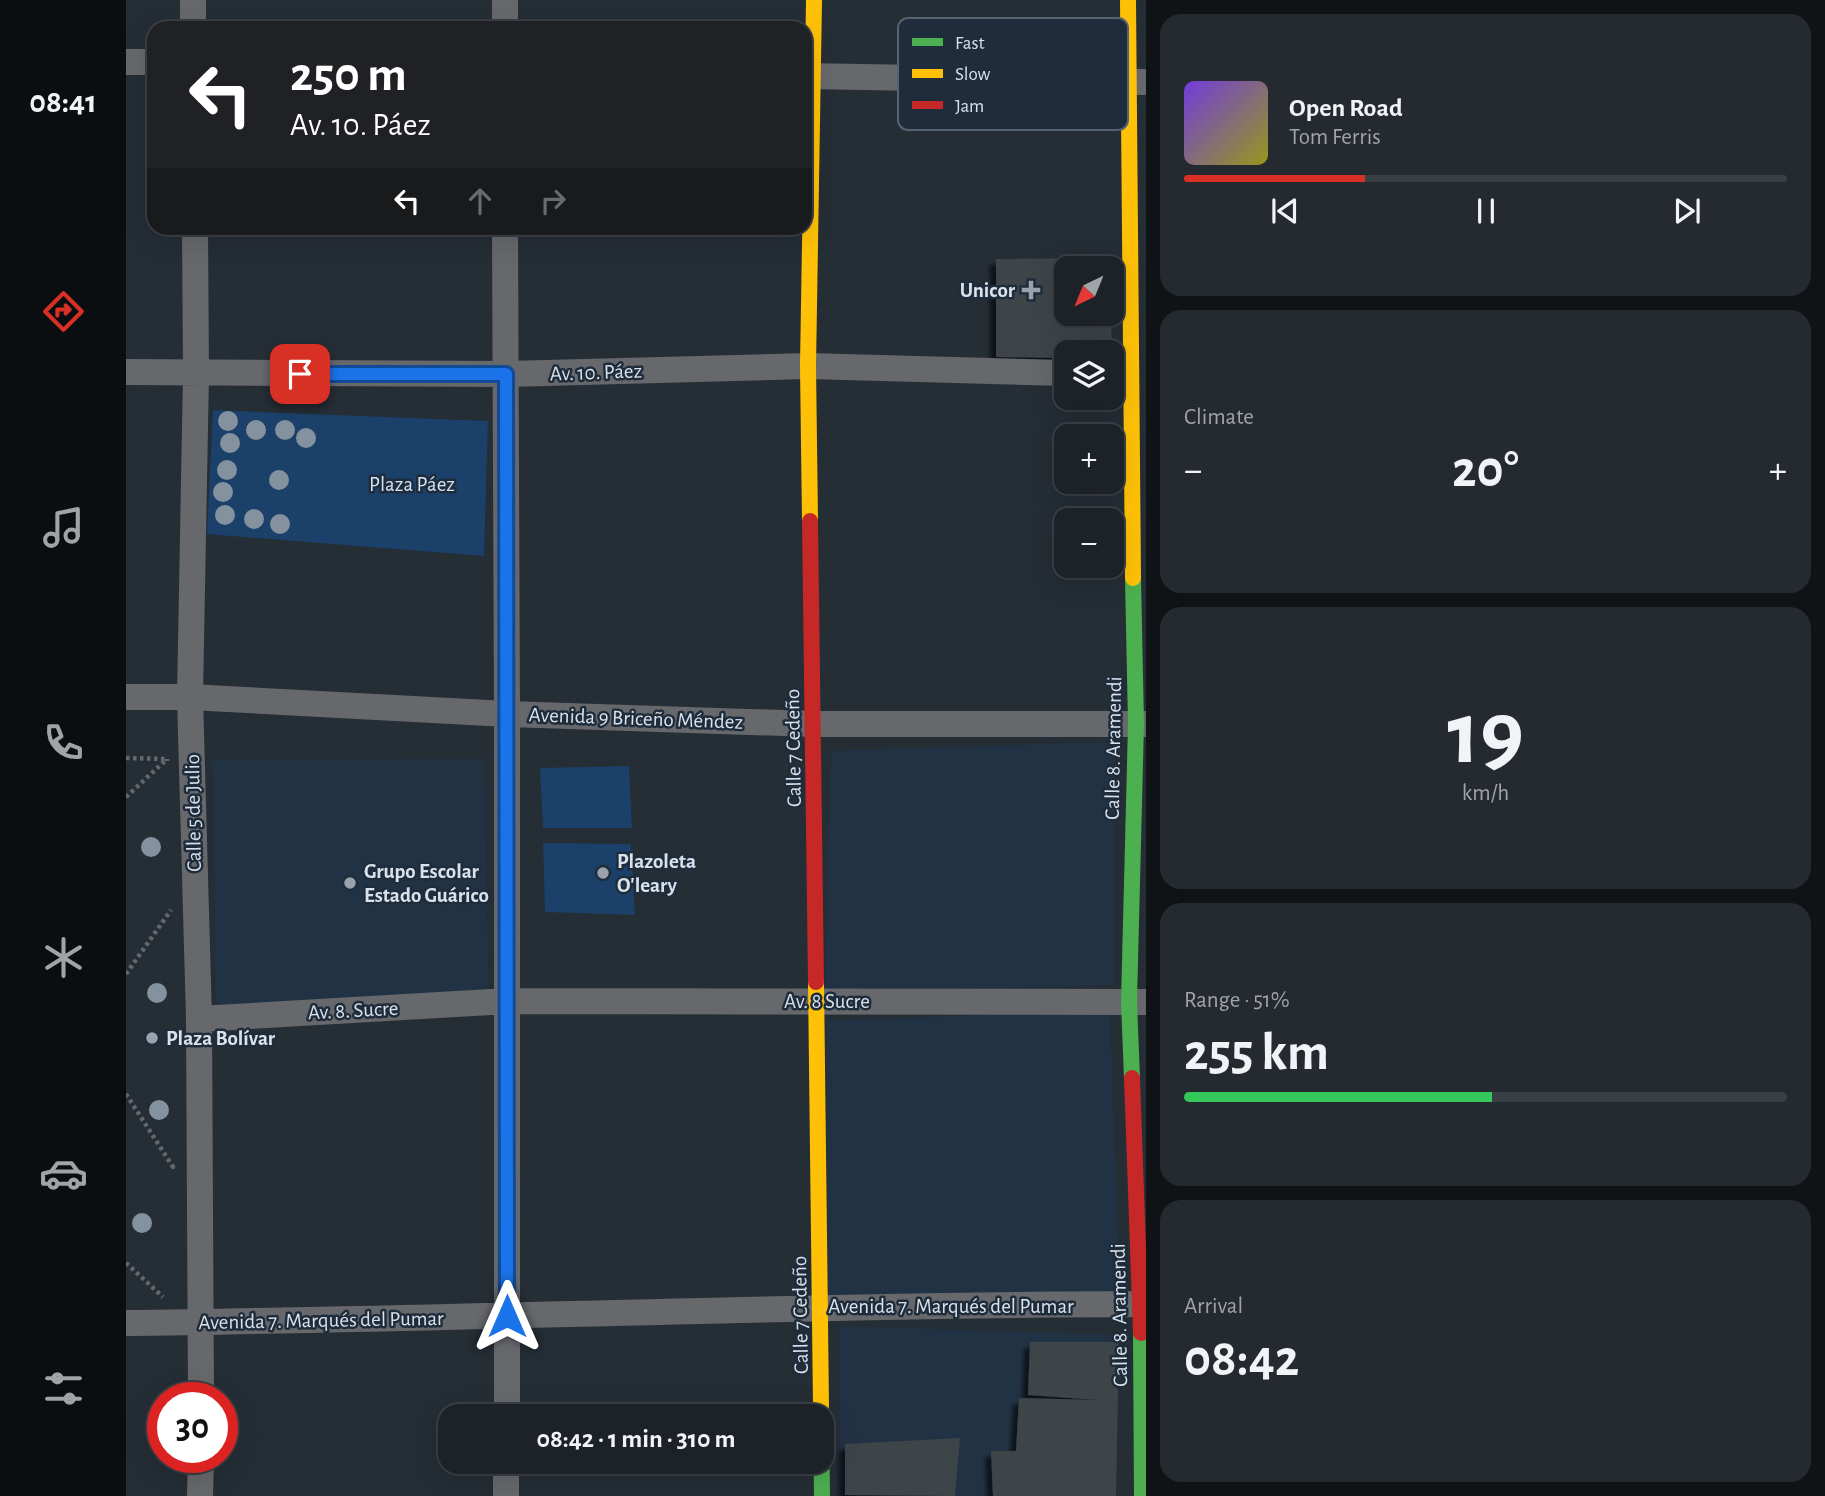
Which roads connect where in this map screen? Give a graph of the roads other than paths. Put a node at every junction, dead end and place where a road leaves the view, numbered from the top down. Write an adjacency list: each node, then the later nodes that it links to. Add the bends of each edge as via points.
1 (193, 0): 5 (street)
2 (505, 0): 6 (street)
3 (814, 0): 7 (street, Calle 7 Cedeño)
4 (1128, 0): 12 (street, Calle 8. Aramendi)
5 (193, 21)
6 (505, 21)
7 (812, 30)
8 (126, 62): 9 (street)
9 (147, 62)
10 (812, 76): 11 (street)
11 (898, 77)
12 (1137, 81): 21 (street, Calle 8. Aramendi)
13 (195, 235): 18 (street, Calle 5 de Julio)
14 (505, 235): 20 (street)
15 (808, 235): 16 (street, Calle 7 Cedeño)
16 (808, 366): 19 (street, Av. 10. Páez); 20 (street, Av. 10. Páez); 25 (street, Calle 7 Cedeño)
17 (126, 372): 18 (street, Av. 10. Páez)
18 (196, 373): 20 (street, Av. 10. Páez); 22 (street, Calle 5 de Julio)
19 (1054, 373)
20 (506, 374): 24 (street)
21 (1129, 375): 26 (street, Calle 8. Aramendi)
22 (190, 696): 23 (street, Avenida 9 Briceño Méndez); 24 (street, Avenida 9 Briceño Méndez); 30 (street, Calle 5 de Julio)
23 (126, 697)
24 (508, 714): 25 (street, Avenida 9 Briceño Méndez); 27 (street)
25 (813, 724): 26 (street, Avenida 9 Briceño Méndez); 28 (street, Calle 7 Cedeño)
26 (1141, 724): 29 (street, Calle 8. Aramendi)
27 (508, 1001): 28 (street, Av. 8 Sucre); 30 (street, Av. 8. Sucre); 33 (street)
28 (817, 1001): 29 (street, Av. 8 Sucre); 32 (street, Calle 7 Cedeño)
29 (1138, 1002): 31 (street, Calle 8. Aramendi)
30 (199, 1019): 34 (street, Calle 5 de Julio)
31 (1144, 1304): 32 (street, Avenida 7. Marqués del Pumar); 43 (street, Calle 8. Aramendi)
32 (821, 1307): 33 (street, Avenida 7. Marqués del Pumar); 42 (street, Calle 7 Cedeño)
33 (507, 1316): 34 (street, Avenida 7. Marqués del Pumar); 37 (street)
34 (201, 1322): 35 (street, Avenida 7. Marqués del Pumar); 36 (street, Calle 5 de Julio)
35 (126, 1323)
36 (201, 1382)
37 (507, 1404)
38 (201, 1473): 40 (street)
39 (506, 1474): 41 (street)
40 (201, 1496)
41 (506, 1496)
42 (822, 1496)
43 (1142, 1496)

